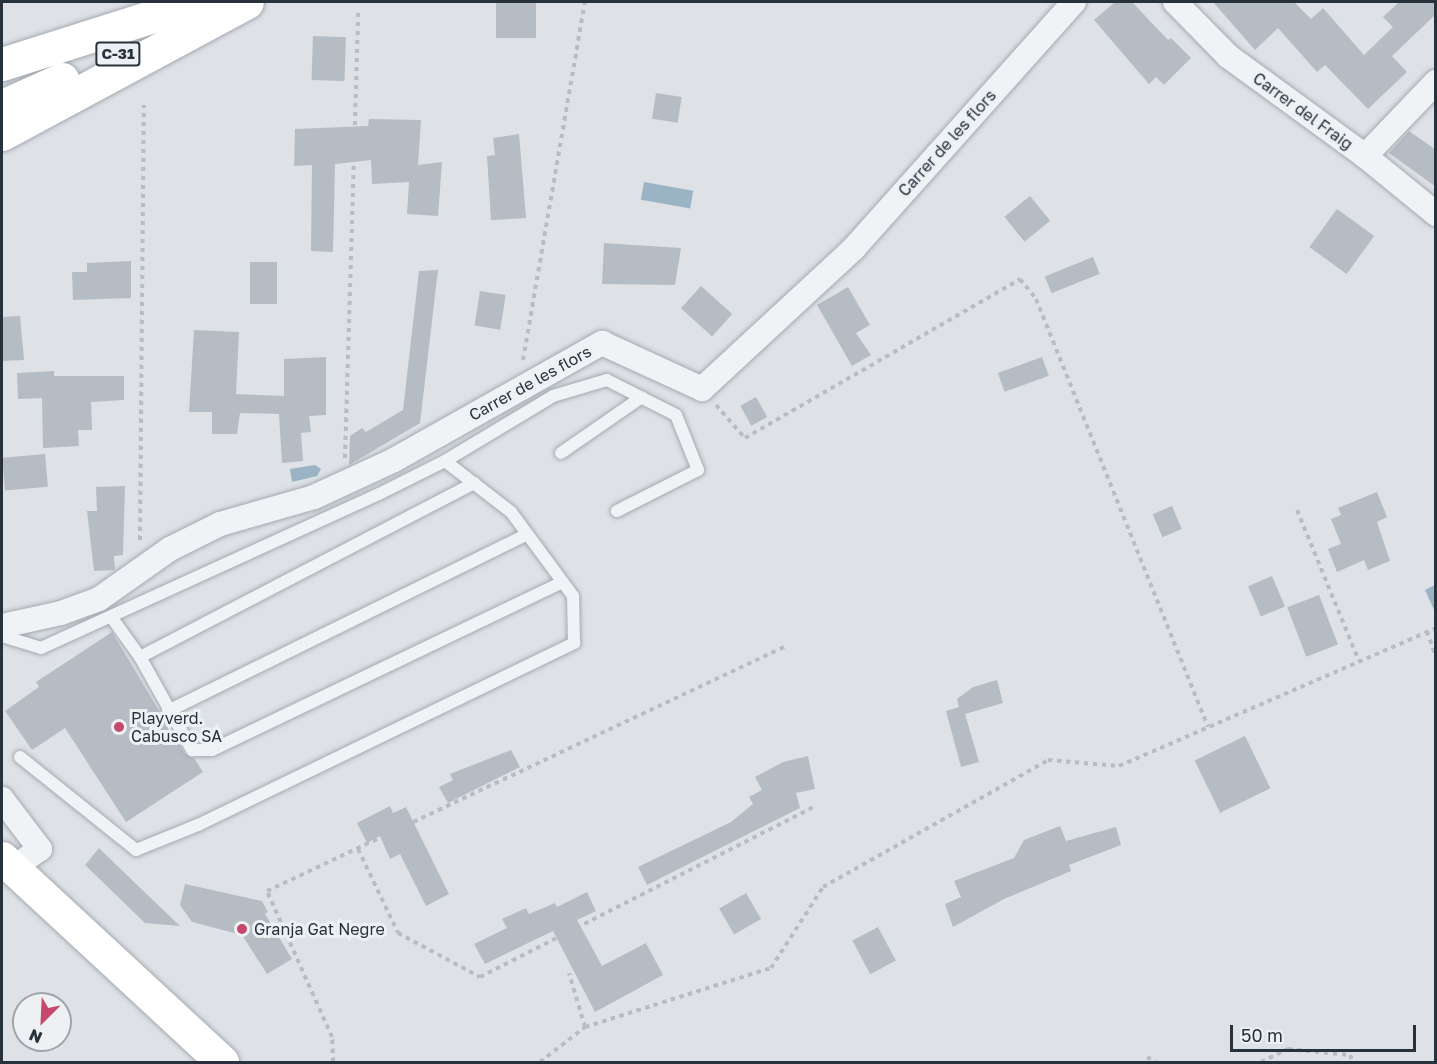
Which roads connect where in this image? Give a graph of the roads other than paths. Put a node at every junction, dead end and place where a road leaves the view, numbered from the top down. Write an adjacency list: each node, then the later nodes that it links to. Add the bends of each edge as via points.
1 (198, 2): 6 (main road)
2 (234, 2): 8 (main road, C-31)
3 (247, 2): 9 (main road)
4 (1074, 2): 20 (street, Carrer de les flors, via 854,248 702,389 602,343 394,460 314,497 220,524 170,549 99,599 61,613)
5 (1175, 2): 10 (street, Carrer del Fraig, via 1228,56)
6 (2, 64)
7 (1436, 82): 10 (street)
8 (2, 106)
9 (2, 134)
10 (1365, 156): 11 (street, Carrer del Fraig)
11 (1436, 214)
12 (642, 397): 13 (lane); 14 (lane, via 607,380 553,396); 16 (lane, via 676,415 698,470)
13 (561, 453)
14 (445, 461): 15 (lane); 19 (lane)
15 (474, 483): 17 (lane, via 511,512); 22 (lane)
16 (617, 511)
17 (527, 534): 18 (lane); 23 (lane)
18 (562, 582): 23 (lane, via 212,750 192,750); 24 (lane, via 573,596 574,644 198,825 136,850)
19 (112, 618): 21 (lane, via 41,648); 22 (lane)
20 (2, 626)
21 (2, 636)
22 (140, 657): 23 (lane)
23 (168, 711)
24 (20, 757)
25 (2, 800): 26 (street, via 40,849)
26 (6, 863): 27 (main road)
27 (222, 1062)

